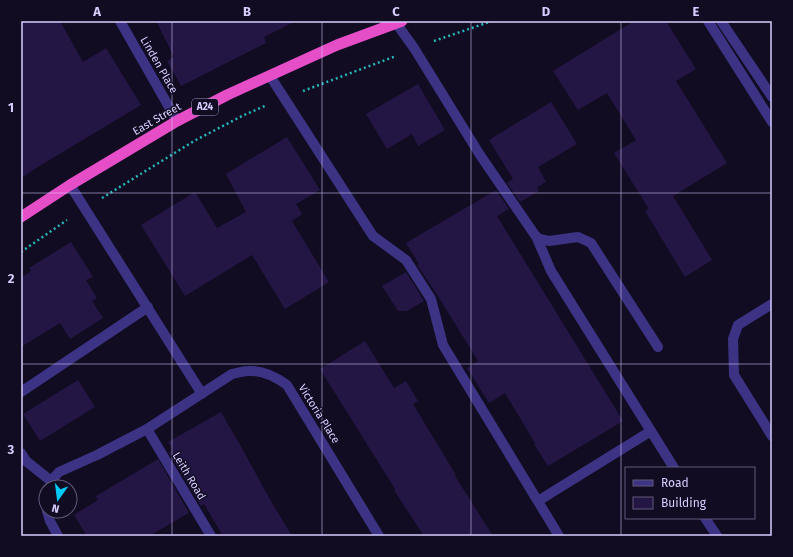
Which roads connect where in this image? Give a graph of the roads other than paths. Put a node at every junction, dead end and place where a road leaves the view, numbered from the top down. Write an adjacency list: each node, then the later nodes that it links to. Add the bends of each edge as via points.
1 (120, 21): 7 (street, Linden Place)
2 (708, 21): 8 (street)
3 (721, 21): 6 (street)
4 (399, 22): 5 (highway, East Street / A24, via 337,45); 11 (street, via 480,155)
5 (270, 76): 7 (highway, East Street / A24); 24 (street, via 373,236 406,260 431,299 443,345)
6 (772, 97)
7 (177, 121): 9 (highway, East Street / A24)
8 (772, 122)
9 (70, 185): 10 (highway, East Street / A24); 13 (street)
10 (21, 217)
11 (536, 236): 14 (street, via 549,241 578,237 591,243); 18 (street, via 551,271)
12 (772, 304): 19 (street, via 738,325 733,340 734,375)
13 (148, 307): 15 (street); 16 (street)
14 (658, 347)
15 (21, 392)
16 (202, 394): 17 (street, Victoria Place); 29 (street, Victoria Place, via 232,374 248,371 264,373 287,386)
17 (147, 429): 23 (street, Victoria Place, via 59,472); 28 (street, Leith Road)
18 (652, 431): 21 (street); 24 (street)
19 (772, 436)
20 (23, 460): 22 (street)
21 (673, 467)
22 (44, 479)
23 (54, 479)
24 (538, 501): 30 (street)
25 (49, 519): 27 (street)
26 (706, 519): 31 (street)
27 (58, 536)
28 (211, 536)
29 (379, 536)
30 (559, 536)
31 (716, 536)

